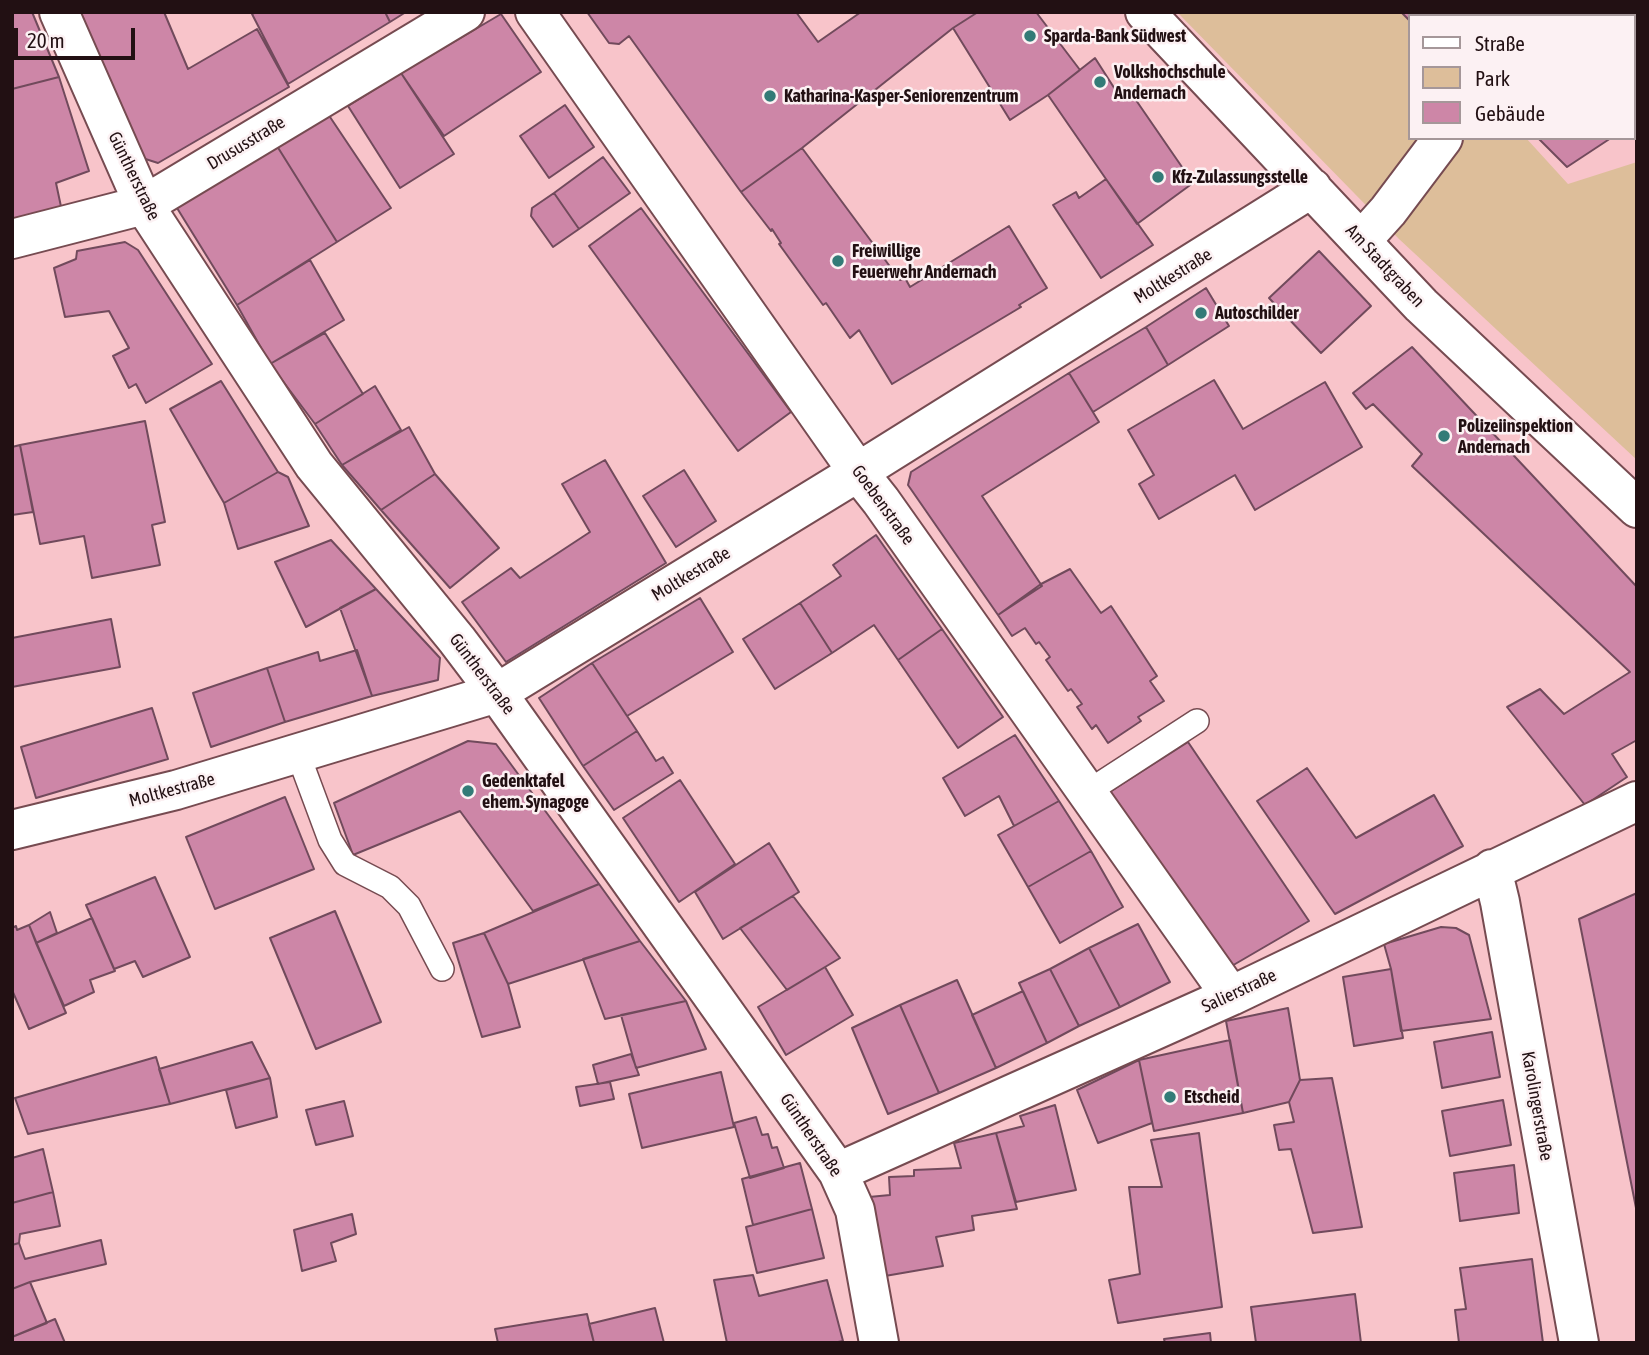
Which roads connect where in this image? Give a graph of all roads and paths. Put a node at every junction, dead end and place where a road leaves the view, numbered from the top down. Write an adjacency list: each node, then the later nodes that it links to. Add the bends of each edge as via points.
1 (59, 12): 7 (street, Güntherstraße)
2 (466, 12): 7 (street, Drususstraße)
3 (535, 12): 10 (street, Goebenstraße)
4 (1145, 12): 6 (street, Am Stadtgraben)
5 (1441, 140): 9 (street)
6 (1312, 188): 9 (street, Am Stadtgraben); 10 (street, Moltkestraße)
7 (144, 205): 8 (street, Drususstraße); 12 (street, Güntherstraße, via 314,465)
8 (12, 239)
9 (1361, 241): 11 (street, Am Stadtgraben, via 1421,305)
10 (858, 472): 12 (street, Moltkestraße); 15 (street, Goebenstraße)
11 (1637, 508)
12 (497, 693): 14 (street, Moltkestraße); 21 (street, Güntherstraße)
13 (1197, 721): 15 (lane)
14 (298, 754): 17 (street, Moltkestraße); 19 (lane, via 330,840 345,864 390,887 409,906)
15 (1086, 793): 20 (street, Goebenstraße)
16 (1637, 801): 18 (street, Salierstraße)
17 (12, 830)
18 (1492, 869): 20 (street, Salierstraße); 23 (street, Karolingerstraße)
19 (442, 969)
20 (1231, 996): 21 (street, Salierstraße)
21 (838, 1172): 22 (street, Güntherstraße, via 855,1210)
22 (879, 1343)
23 (1579, 1343)

